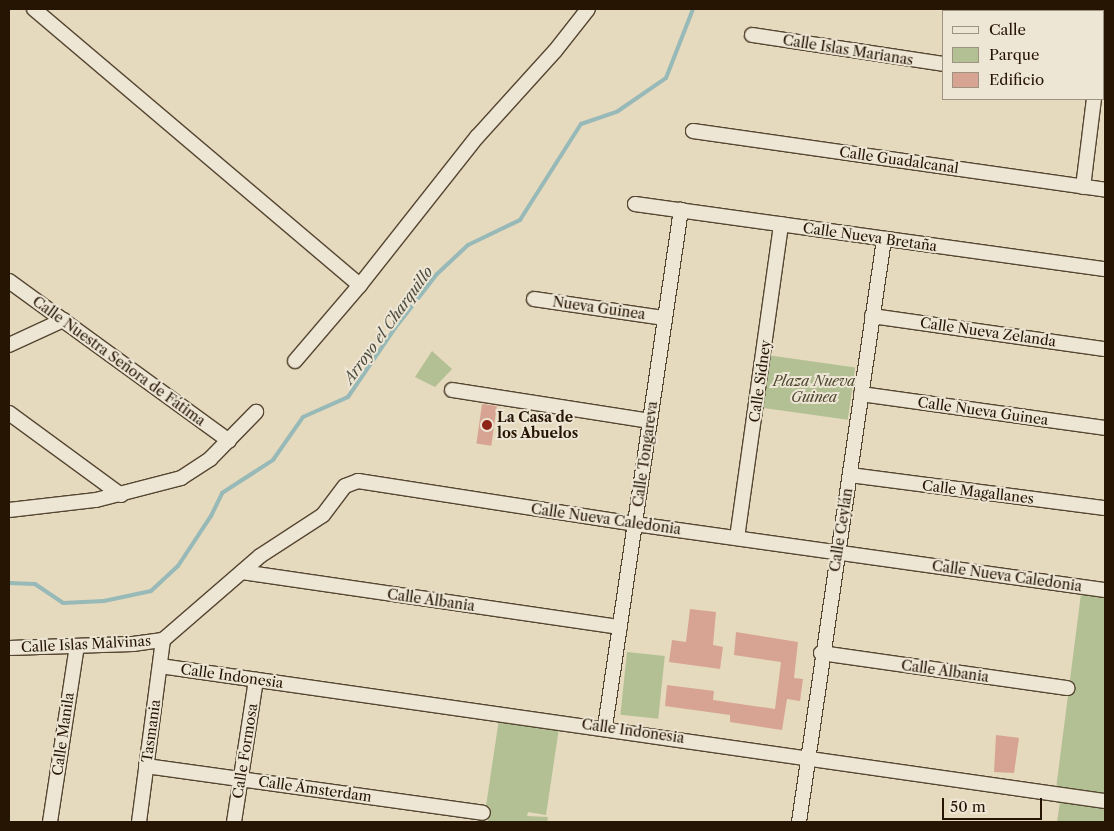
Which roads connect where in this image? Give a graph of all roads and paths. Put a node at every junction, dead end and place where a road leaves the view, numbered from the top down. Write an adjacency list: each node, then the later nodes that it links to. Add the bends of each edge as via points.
1 (34, 9): 15 (street)
2 (588, 9): 15 (street, via 555,51 477,137)
3 (752, 35): 4 (street, Calle Islas Marianas)
4 (942, 64)
5 (1094, 100): 7 (street)
6 (693, 131): 7 (street, Calle Guadalcanal)
7 (1082, 187): 8 (street, Calle Guadalcanal)
8 (1105, 190)
9 (636, 204): 10 (street, Calle Nueva Bretaña)
10 (681, 210): 11 (street, Calle Nueva Bretaña); 18 (street, Calle Tongareva)
11 (781, 224): 12 (street, Calle Nueva Bretaña); 35 (street, Calle Sidney)
12 (884, 239): 13 (street, Calle Nueva Bretaña); 17 (street, Calle Ceylán)
13 (1105, 269)
14 (9, 281): 19 (street, Calle Nuestra Señora de Fátima)
15 (360, 285): 22 (street)
16 (534, 299): 18 (street, Nueva Guinea)
17 (872, 316): 21 (street, Calle Nueva Zelanda); 24 (street, Calle Ceylán)
18 (665, 318): 27 (street, Calle Tongareva)
19 (63, 320): 20 (street); 29 (street, Calle Nuestra Señora de Fátima)
20 (9, 345)
21 (1105, 349)
22 (295, 361)
23 (452, 390): 27 (street)
24 (861, 394): 28 (street, Calle Nueva Guinea); 30 (street, Calle Ceylán)
25 (256, 412): 29 (street)
26 (9, 413): 31 (street)
27 (650, 421): 34 (street, Calle Tongareva)
28 (1105, 428)
29 (229, 440): 31 (street, via 182,478)
30 (850, 475): 32 (street, Calle Magallanes); 36 (street, Calle Ceylán)
31 (122, 495): 33 (street)
32 (1105, 508)
33 (9, 510)
34 (635, 524): 35 (street, Calle Nueva Caledonia); 37 (street, Calle Nueva Caledonia, via 358,481 345,486 323,514 260,556); 39 (street, Calle Tongareva)
35 (737, 538): 36 (street, Calle Nueva Caledonia)
36 (838, 553): 38 (street, Calle Nueva Caledonia); 43 (street, Calle Ceylán)
37 (242, 572): 39 (street, Calle Albania); 40 (street, Calle Nueva Caledonia)
38 (1105, 590)
39 (620, 628): 47 (street, Calle Tongareva)
40 (163, 640): 41 (street, Calle Islas Malvinas); 44 (street, Tasmania)
41 (77, 646): 42 (street, Calle Islas Malvinas); 53 (street, Calle Manila)
42 (9, 648)
43 (821, 653): 46 (street, Calle Albania); 48 (street, Calle Ceylán)
44 (160, 666): 45 (street, Calle Indonesia); 49 (street, Tasmania)
45 (256, 680): 47 (street, Calle Indonesia); 50 (street, Calle Formosa)
46 (1068, 688)
47 (605, 727): 48 (street, Calle Indonesia)
48 (809, 757): 51 (street, Calle Indonesia); 56 (street, Calle Ceylán)
49 (146, 766): 50 (street, Calle Ámsterdam); 54 (street, Tasmania)
50 (241, 779): 52 (street, Calle Ámsterdam); 55 (street, Calle Formosa)
51 (1105, 801)
52 (483, 813)
53 (50, 822)
54 (139, 822)
55 (234, 822)
56 (798, 822)

